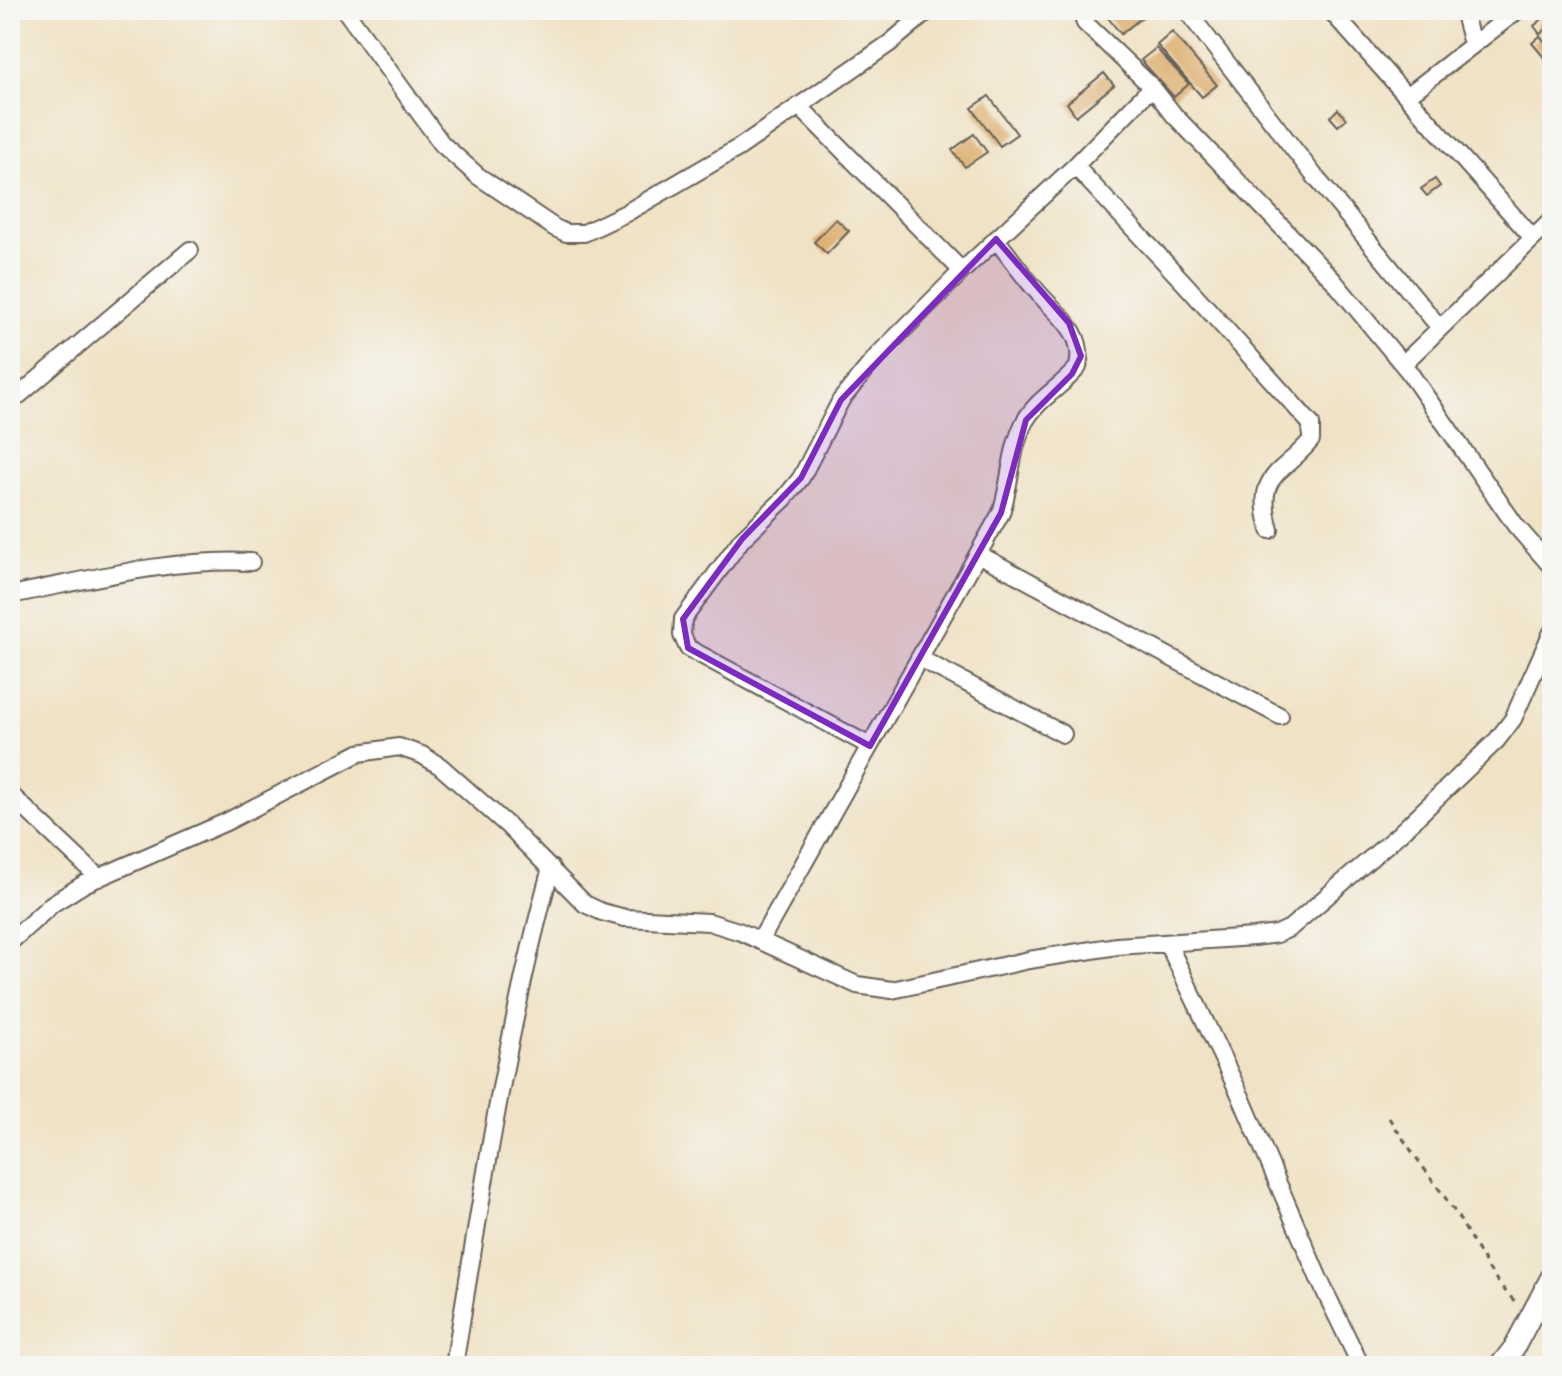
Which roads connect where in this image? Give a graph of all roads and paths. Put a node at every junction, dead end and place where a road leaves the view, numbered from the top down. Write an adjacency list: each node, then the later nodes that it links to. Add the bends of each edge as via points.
1 (345, 10): 11 (street, via 442,144 524,208 566,233 584,233 626,213)
2 (929, 10): 11 (street)
3 (1080, 10): 9 (street, via 1085,23)
4 (1186, 10): 18 (street)
5 (1330, 10): 10 (street)
6 (1463, 10): 8 (street)
7 (1518, 10): 8 (street)
8 (1472, 44): 10 (street)
9 (1152, 87): 12 (street); 19 (street, via 1333,280)
10 (1407, 96): 14 (street)
11 (799, 106): 17 (street)
12 (1075, 166): 15 (street); 21 (street, via 1311,424 1311,440 1276,471 1264,492)
13 (1552, 220): 14 (street)
14 (1533, 238): 18 (street)
15 (996, 239): 17 (street); 22 (street, via 1069,323 1081,356 1072,374 1042,398 1026,420 1014,449 1001,513)
16 (190, 250): 20 (street)
17 (962, 271): 30 (street, via 841,400 801,478 742,539 683,619 688,648)
18 (1440, 328): 19 (street)
19 (1403, 364): 24 (street, via 1516,526)
20 (10, 403)
21 (1270, 530)
22 (978, 554): 27 (street); 28 (street)
23 (251, 562): 25 (street, via 160,568)
24 (1552, 567)
25 (10, 595)
26 (1552, 632): 36 (street, via 1513,719 1497,740 1305,917 1277,934)
27 (919, 658): 29 (street); 30 (street)
28 (1280, 716)
29 (1063, 734)
30 (870, 746): 34 (street)
31 (10, 794): 33 (street)
32 (551, 868): 33 (street, via 440,766 399,747 359,753 226,822); 34 (street, via 585,904 602,912 649,921 709,922); 40 (street, via 519,1002)
33 (99, 878): 35 (street, via 52,904)
34 (760, 941): 36 (street, via 857,985 892,990 1029,960)
35 (10, 942)
36 (1168, 944): 41 (street)
37 (1389, 1118): 39 (path, via 1487,1268 1518,1304)
38 (1552, 1276): 39 (street)
39 (1534, 1310): 42 (street)
40 (454, 1366)
41 (1361, 1366)
42 (1500, 1366)

